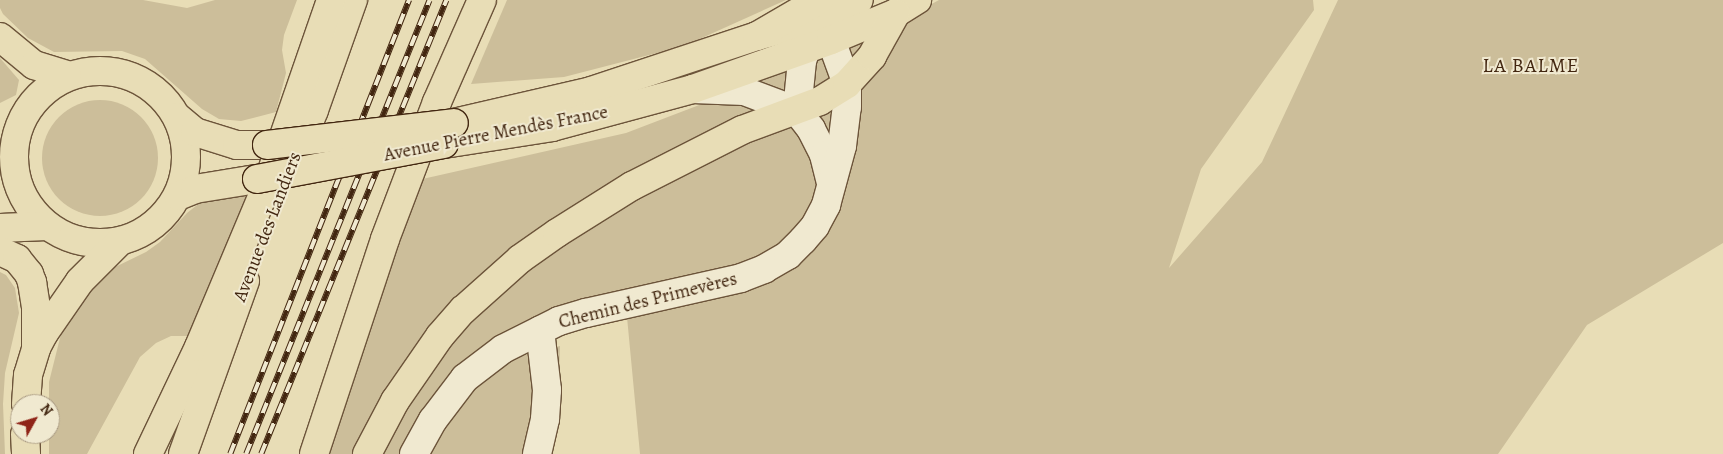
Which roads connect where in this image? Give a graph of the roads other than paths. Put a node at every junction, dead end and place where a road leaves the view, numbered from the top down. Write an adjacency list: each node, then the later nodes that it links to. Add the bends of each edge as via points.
1 (331, 0): 27 (main road, via 267,185 199,347)
2 (353, 0): 28 (main road, Avenue des Landiers)
3 (482, 0): 29 (main road, via 437,102 385,239)
4 (859, 0): 6 (main road, Avenue Pierre Mendès France)
5 (906, 6): 6 (main road, Avenue Pierre Mendès France); 10 (main road, via 872,56)
6 (822, 20): 8 (main road, Avenue Pierre Mendès France); 10 (street, Chemin des Primevères); 16 (main road, Avenue Pierre Mendès France, via 757,36)
7 (0, 37): 9 (main road, via 34,65)
8 (804, 50): 11 (main road, Avenue Pierre Mendès France); 13 (street)
9 (66, 76): 12 (main road, via 45,89); 14 (main road, via 93,70 118,72 142,81 162,96)
10 (847, 84): 13 (main road); 18 (street, Chemin des Primevères, via 842,146)
11 (693, 89): 13 (street, via 744,92); 16 (main road, Avenue Pierre Mendès France, via 552,128)
12 (27, 108): 15 (main road); 17 (main road, via 18,128)
13 (797, 111): 18 (street, Chemin des Primevères, via 824,155); 30 (main road, via 742,130 658,172 594,209 520,259 463,310 440,336 395,401)
14 (177, 117): 16 (main road, Avenue Pierre Mendès France, bridge, via 195,132 237,145); 19 (main road, via 187,156 185,177)
15 (0, 124)
16 (449, 134): 19 (main road, Avenue Pierre Mendès France, bridge, via 257,179 195,189)
17 (8, 182): 20 (main road)
18 (831, 184): 24 (street, Chemin des Primevères, via 826,205 815,226 788,255 764,269 741,278 586,313)
19 (178, 196): 22 (main road, via 163,217 142,234)
20 (47, 226): 21 (main road); 22 (main road, via 80,242 99,245)
21 (0, 228)
22 (118, 242): 25 (main road, via 80,281)
23 (0, 250): 25 (main road, via 17,259 32,282)
24 (540, 330): 31 (street, Chemin des Primevères, via 503,349 465,378 433,420); 32 (street, via 548,390)
25 (36, 348): 26 (main road)
26 (27, 394)
27 (148, 454)
28 (183, 454)
29 (314, 454)
30 (367, 454)
31 (414, 454)
32 (536, 454)

